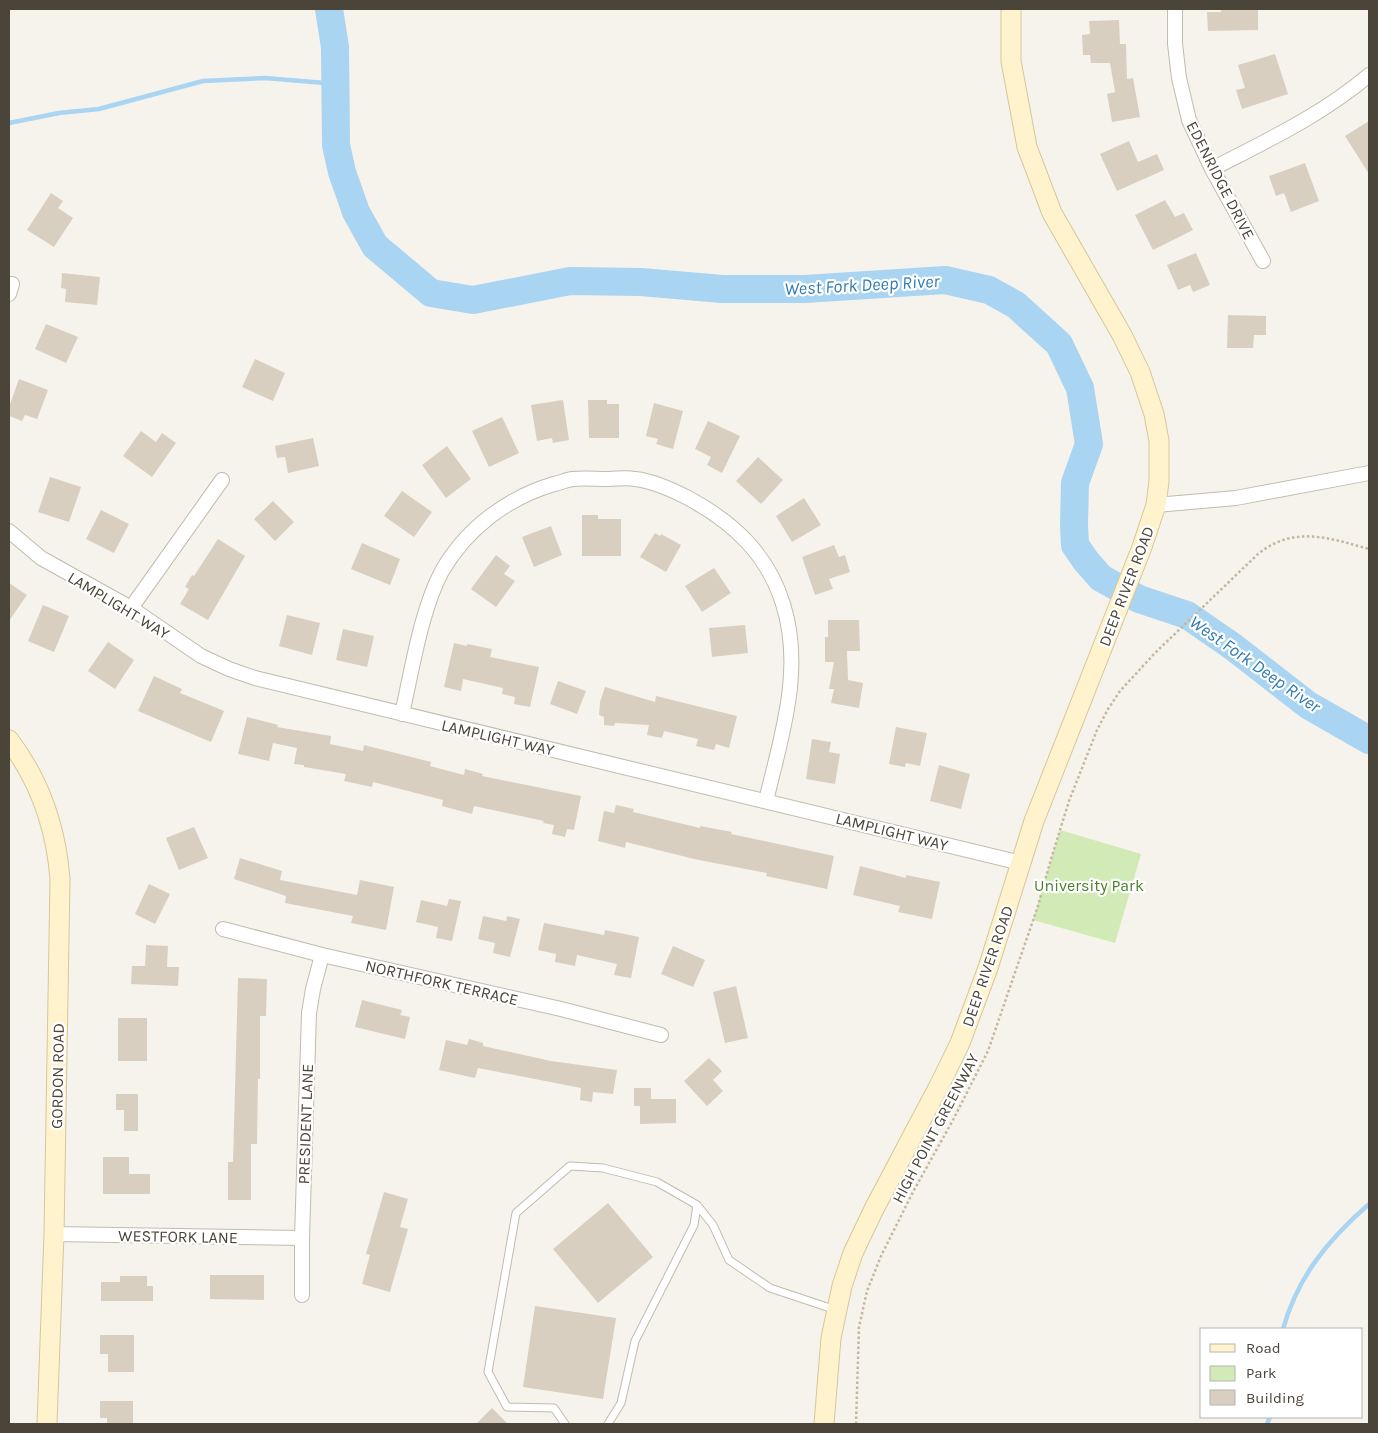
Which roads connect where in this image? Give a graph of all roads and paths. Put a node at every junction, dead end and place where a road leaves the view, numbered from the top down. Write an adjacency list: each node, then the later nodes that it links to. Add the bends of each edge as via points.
1 (1011, 9): 8 (street, DEEP RIVER ROAD, via 1011,61 1027,147 1052,214 1122,335 1147,390 1159,441)
2 (1175, 9): 4 (street, EDENRIDGE DRIVE, via 1177,61 1189,120)
3 (1369, 75): 4 (street, via 1324,109)
4 (1212, 169): 5 (street, EDENRIDGE DRIVE)
5 (1263, 261)
6 (1369, 473): 8 (street, DEEP RIVER ROAD, via 1242,497)
7 (222, 480): 11 (street)
8 (1156, 505): 15 (street, DEEP RIVER ROAD, via 1034,821)
9 (9, 531): 11 (street, LAMPLIGHT WAY, via 40,558)
10 (1369, 550): 28 (path, HIGH POINT GREENWAY, via 1325,538 1302,536 1282,539 1270,545 1155,653 1108,709 1069,801 1038,906 988,1051 913,1192 867,1291 859,1327)
11 (131, 608): 12 (street, LAMPLIGHT WAY, via 201,656 229,669)
12 (402, 714): 14 (street, LAMPLIGHT WAY); 14 (street, via 431,595 462,543 505,505 536,490 571,479 635,479 670,488 721,517 740,534 772,576 784,604 790,634 791,695)
13 (9, 740): 20 (street, GORDON ROAD, via 39,788 58,856)
14 (766, 801): 15 (street, LAMPLIGHT WAY)
15 (1021, 863): 23 (street, DEEP RIVER ROAD, via 960,1044 861,1235)
16 (223, 929): 17 (street, NORTHFORK TERRACE)
17 (322, 955): 18 (street, NORTHFORK TERRACE); 21 (street, PRESIDENT LANE, via 309,1013)
18 (661, 1035)
19 (697, 1205): 23 (lane, via 713,1225 729,1260 770,1288); 25 (lane, via 657,1182 603,1168 570,1166 516,1213 488,1372 508,1407 554,1408); 26 (lane, via 694,1224 635,1341 622,1403)
20 (54, 1234): 21 (street, WESTFORK LANE); 24 (street, GORDON ROAD)
21 (302, 1238): 22 (street, PRESIDENT LANE)
22 (302, 1294)
23 (836, 1310): 27 (street, DEEP RIVER ROAD)
24 (47, 1424)
25 (564, 1424)
26 (608, 1424)
27 (824, 1424)
28 (856, 1424)

